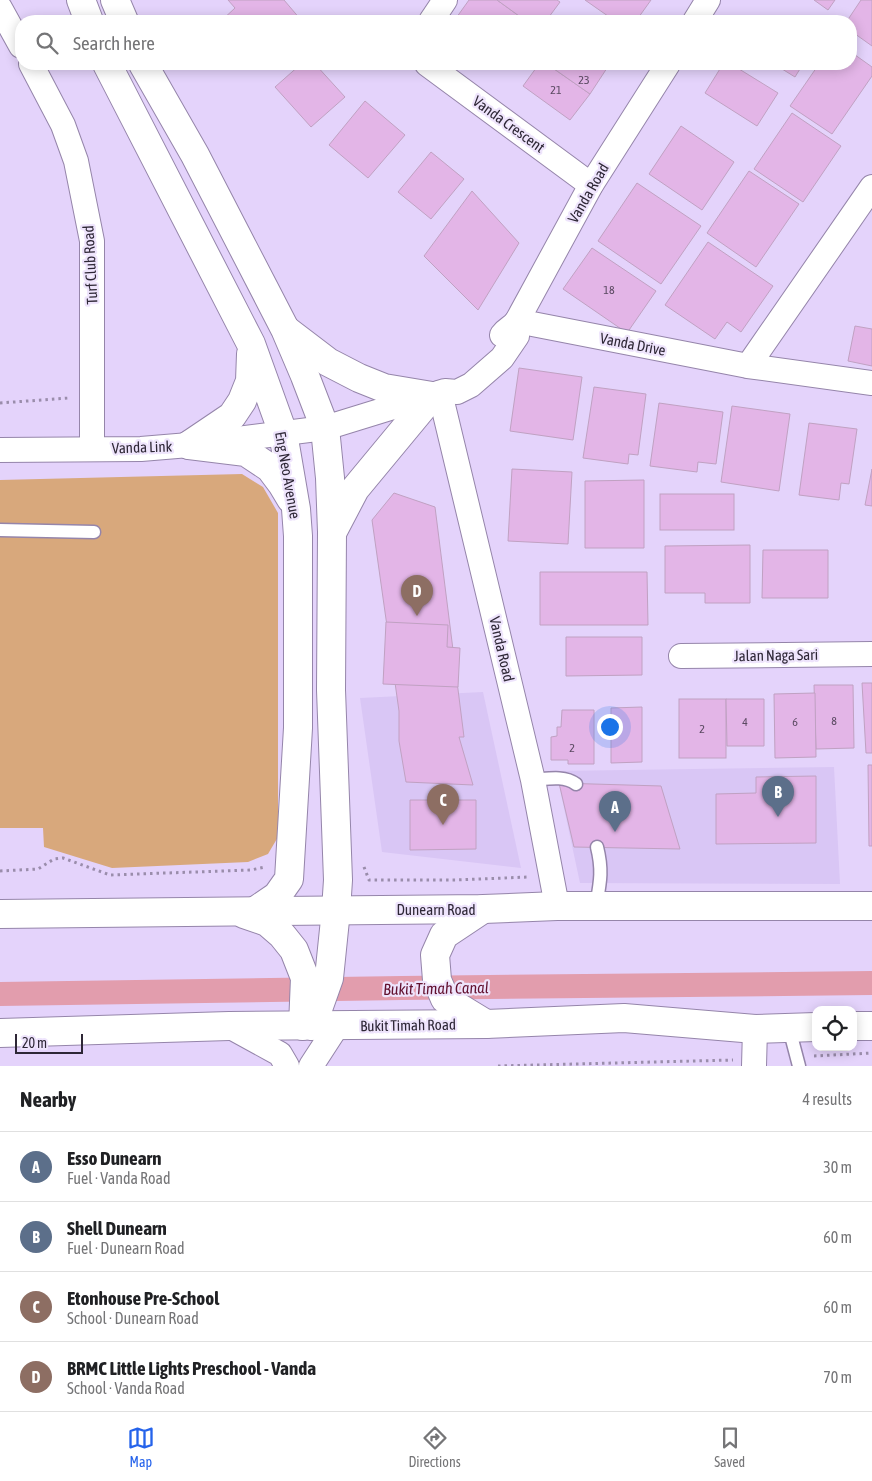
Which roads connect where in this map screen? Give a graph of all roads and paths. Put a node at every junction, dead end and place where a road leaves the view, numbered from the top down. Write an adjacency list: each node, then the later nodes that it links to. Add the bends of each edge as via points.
1 (81, 0): 6 (main road)
2 (114, 0): 7 (main road)
3 (445, 0): 8 (street)
4 (708, 0): 9 (street)
5 (0, 8): 10 (street)
6 (87, 15)
7 (121, 15)
8 (436, 15)
9 (699, 15)
10 (15, 35)
11 (34, 70): 24 (street, Turf Club Road, via 64,125 76,160 90,232)
12 (110, 70): 20 (main road, Eng Neo Avenue)
13 (146, 70): 19 (main road, via 195,155)
14 (435, 70): 16 (street, Vanda Crescent)
15 (664, 70): 16 (street, Vanda Road)
16 (591, 185): 18 (street, Vanda Road)
17 (872, 187): 21 (street)
18 (516, 323): 21 (street, Vanda Drive); 23 (street, Vanda Road, via 506,328 485,354 448,381)
19 (285, 329): 23 (main road, via 328,362 359,378 384,388); 26 (main road)
20 (251, 344): 27 (main road, Eng Neo Avenue); 28 (main road, via 250,382 242,401 232,416)
21 (748, 366): 22 (street, Vanda Drive)
22 (872, 383)
23 (439, 394): 26 (street); 34 (main road, via 355,489); 37 (street, Vanda Road)
24 (92, 396): 25 (path); 29 (street, Turf Club Road)
25 (0, 403)
26 (325, 428): 27 (street); 34 (main road)
27 (283, 433): 28 (street, Vanda Link); 31 (main road, Eng Neo Avenue)
28 (189, 445): 29 (street, Vanda Link, via 141,449); 31 (main road, via 246,452 270,468)
29 (92, 448): 30 (street, Vanda Link)
30 (0, 450)
31 (296, 510): 49 (main road, Eng Neo Avenue, via 298,728 289,879 277,896)
32 (0, 530): 33 (lane)
33 (94, 532)
34 (332, 532): 48 (main road, via 330,690 338,880)
35 (872, 654): 36 (street, Jalan Naga Sari)
36 (681, 656)
37 (533, 780): 38 (lane, via 561,778); 43 (street, Vanda Road)
38 (576, 784)
39 (597, 847): 45 (lane, via 601,876)
40 (362, 864): 43 (path, via 369,880)
41 (272, 866): 42 (path, via 251,870 110,875 63,858 54,859 38,869)
42 (0, 871)
43 (551, 875): 44 (street, Vanda Road)
44 (557, 906): 45 (main road, Dunearn Road); 47 (main road, Dunearn Road)
45 (596, 906): 46 (main road, Dunearn Road)
46 (872, 906)
47 (483, 909): 48 (main road, Dunearn Road); 52 (main road, via 444,935 435,956 437,980 445,999)
48 (336, 910): 49 (main road, Dunearn Road); 51 (main road, via 329,978)
49 (247, 912): 50 (main road, Dunearn Road); 51 (main road, via 267,922 294,950)
50 (0, 914)
51 (315, 1016): 52 (main road, Bukit Timah Road); 53 (main road, Bukit Timah Road); 64 (street)
52 (486, 1024): 57 (main road, Bukit Timah Road, via 624,1018)
53 (230, 1026): 59 (main road, Bukit Timah Road); 63 (street, via 280,1054)
54 (857, 1026): 55 (main road)
55 (872, 1026)
56 (812, 1027): 58 (main road, Bukit Timah Road)
57 (754, 1028): 58 (main road, Bukit Timah Road); 62 (street)
58 (789, 1028): 61 (lane)
59 (0, 1033)
60 (872, 1053): 61 (path)
61 (798, 1061)
62 (754, 1063): 65 (path)
63 (287, 1066)
64 (311, 1066)
65 (498, 1066)

